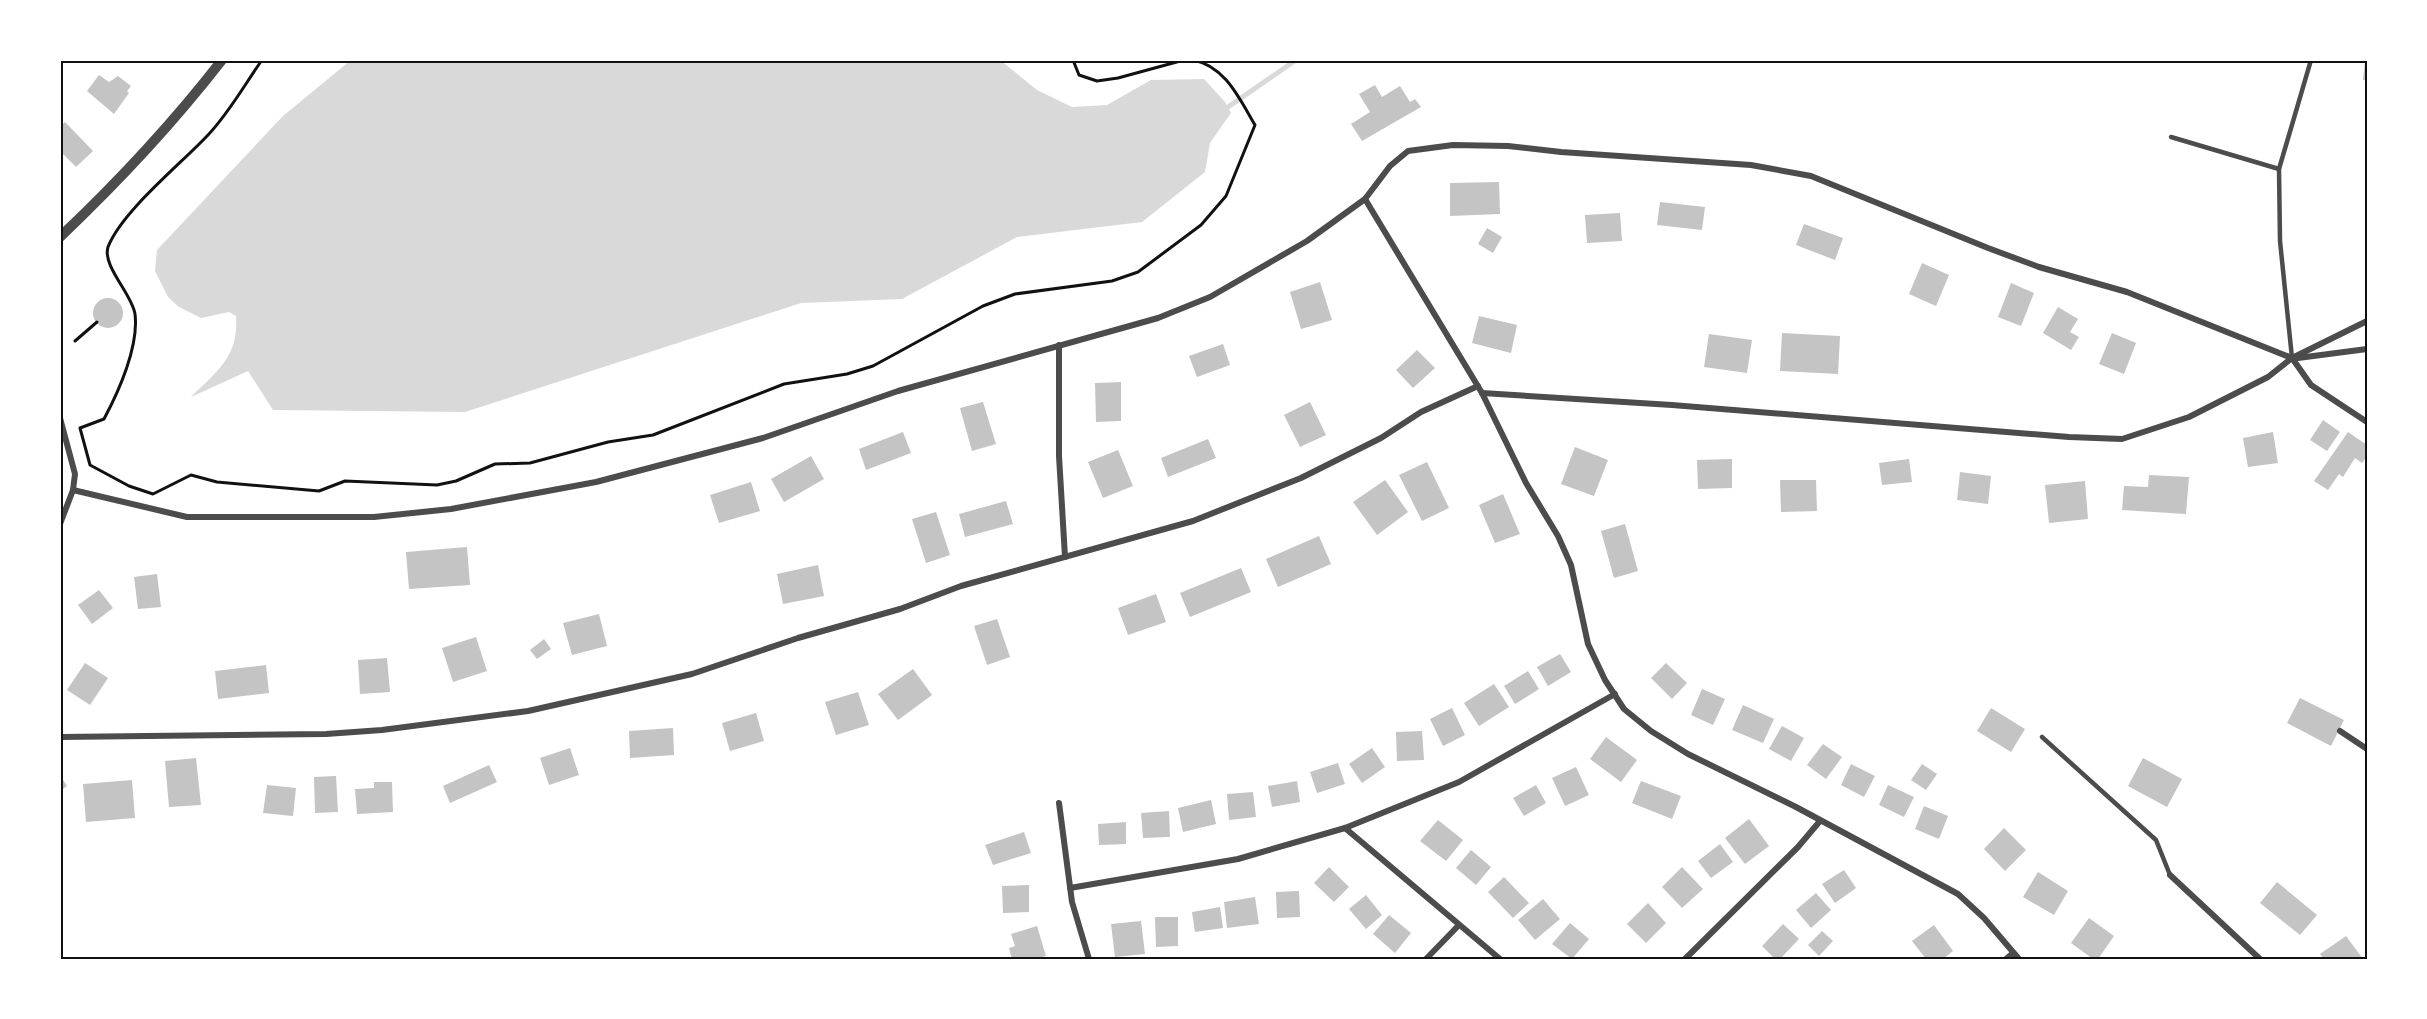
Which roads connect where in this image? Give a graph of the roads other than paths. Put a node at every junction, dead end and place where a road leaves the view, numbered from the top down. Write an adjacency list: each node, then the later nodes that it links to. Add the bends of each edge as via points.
1 (222, 60): 6 (street, via 167,127)
2 (2311, 60): 4 (lane)
3 (2172, 137): 4 (lane)
4 (2279, 169): 10 (lane, via 2280,241)
5 (1365, 199): 8 (street, via 1307,242 1210,297 1158,318); 10 (street, via 1390,166 1408,152 1453,145 1751,165 1811,176 1988,248 2127,292); 11 (street)
6 (60, 237)
7 (2367, 321): 10 (street)
8 (1059, 345): 15 (street, via 898,391 763,438 596,482 451,509 374,517 186,517); 17 (street, via 1059,456)
9 (2367, 349): 10 (street)
10 (2292, 358): 12 (street, via 2268,377 2190,417 2122,439); 14 (street, via 2311,385)
11 (1478, 386): 12 (street); 17 (street, via 1256,498 1183,524)
12 (1482, 393): 18 (street, via 1571,565 1588,644)
13 (60, 418): 15 (street, via 75,474)
14 (2367, 422)
15 (73, 490): 16 (street)
16 (60, 524)
17 (1065, 557): 20 (street, via 962,586 692,674 528,711 326,734)
18 (1615, 694): 24 (street, via 1624,709 1688,754); 25 (street, via 1459,782)
19 (2340, 731): 22 (street)
20 (60, 737)
21 (2042, 737): 26 (lane, via 2156,840)
22 (2367, 749)
23 (1059, 803): 27 (street)
24 (1820, 821): 29 (street, via 1958,894); 33 (street, via 1798,848)
25 (1345, 828): 27 (street, via 1238,859); 28 (street)
26 (2170, 876): 36 (street)
27 (1070, 888): 30 (street)
28 (1458, 926): 31 (street); 32 (street)
29 (2013, 953): 34 (street); 35 (street)
30 (1089, 959)
31 (1426, 959)
32 (1500, 959)
33 (1685, 959)
34 (2006, 959)
35 (2019, 959)
36 (2260, 959)

